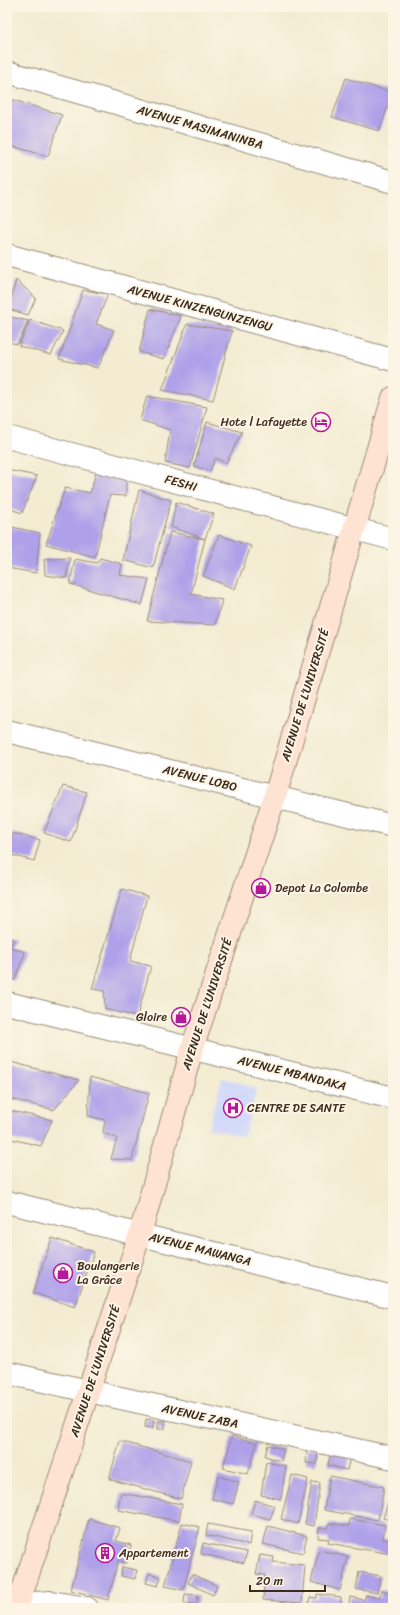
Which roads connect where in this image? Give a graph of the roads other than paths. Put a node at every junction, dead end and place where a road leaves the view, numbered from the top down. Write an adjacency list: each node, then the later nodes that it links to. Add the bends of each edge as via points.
1 (7, 72): 2 (street, AVENUE MASIMANINBA)
2 (393, 182)
3 (7, 255): 4 (street, AVENUE KINZENGUNZENGU)
4 (393, 360)
5 (393, 398): 7 (main road, AVENUE DE L’UNIVERSITÉ)
6 (7, 437): 7 (street, FESHI)
7 (355, 529): 8 (street, FESHI); 10 (main road, AVENUE DE L’UNIVERSITÉ)
8 (393, 539)
9 (7, 731): 10 (street, AVENUE LOBO)
10 (275, 796): 11 (street, AVENUE LOBO); 13 (main road, AVENUE DE L’UNIVERSITÉ)
11 (393, 826)
12 (7, 1003): 13 (street)
13 (192, 1049): 14 (street, AVENUE MBANDAKA); 16 (main road, AVENUE DE L’UNIVERSITÉ)
14 (393, 1098)
15 (7, 1202): 16 (street, AVENUE MAWANGA)
16 (140, 1234): 17 (street, AVENUE MAWANGA); 19 (main road, AVENUE DE L’UNIVERSITÉ)
17 (393, 1297)
18 (7, 1373): 19 (street, AVENUE ZABA)
19 (88, 1391): 20 (street, AVENUE ZABA); 21 (main road, AVENUE DE L’UNIVERSITÉ)
20 (393, 1458)
21 (14, 1604): 22 (street, via 51,1602)
22 (87, 1608)

